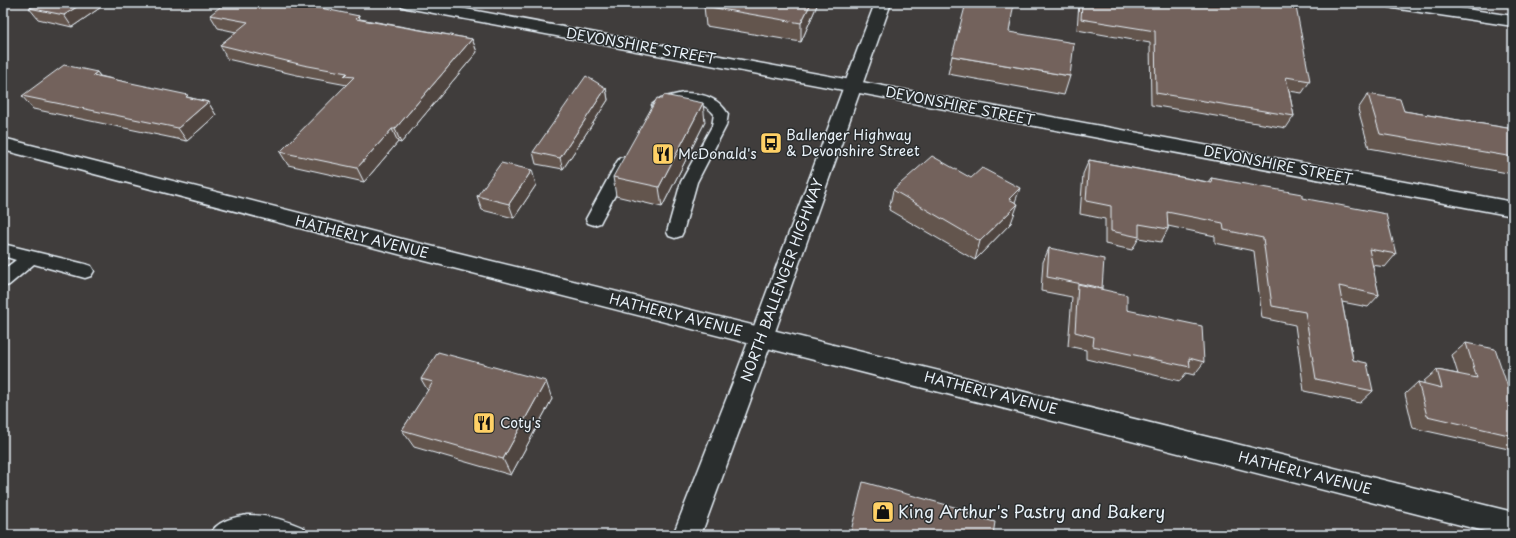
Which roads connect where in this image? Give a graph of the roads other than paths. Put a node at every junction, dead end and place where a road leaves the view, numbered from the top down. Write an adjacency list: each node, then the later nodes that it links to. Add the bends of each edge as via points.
1 (407, 3): 5 (street, DEVONSHIRE STREET)
2 (883, 3): 5 (street, NORTH BALLENGER HIGHWAY)
3 (1392, 3): 4 (street)
4 (1513, 21)
5 (853, 86): 9 (street, DEVONSHIRE STREET); 16 (street, NORTH BALLENGER HIGHWAY)
6 (653, 114): 11 (lane, via 658,105 666,100 687,98 712,103 721,114 719,126 689,182)
7 (3, 144): 16 (street, HATHERLY AVENUE)
8 (633, 148): 10 (lane)
9 (1513, 209)
10 (594, 219)
11 (675, 232)
12 (3, 250): 13 (lane)
13 (31, 257): 14 (lane); 15 (lane)
14 (85, 271)
15 (3, 280)
16 (762, 336): 17 (street, HATHERLY AVENUE); 20 (street, NORTH BALLENGER HIGHWAY)
17 (1513, 525)
18 (221, 535): 19 (lane, via 231,528 244,524)
19 (296, 535)
20 (687, 535)

